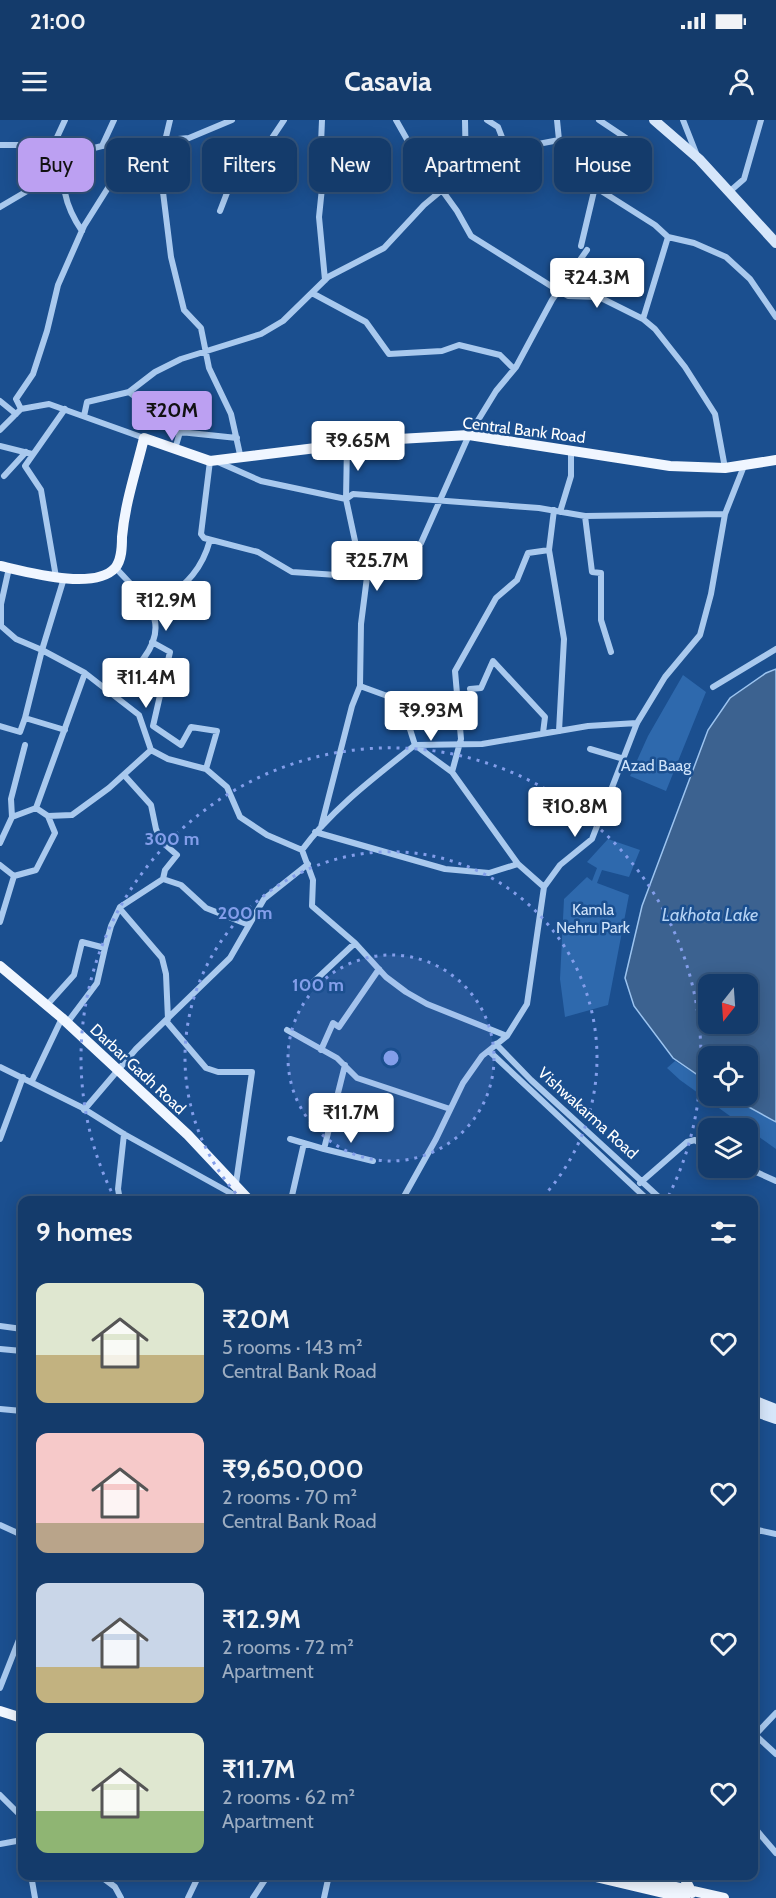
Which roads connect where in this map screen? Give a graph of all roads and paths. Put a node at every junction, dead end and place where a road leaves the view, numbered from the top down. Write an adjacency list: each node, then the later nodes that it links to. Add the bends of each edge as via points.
1 (65, 120): 15 (street)
2 (113, 120): 26 (street)
3 (170, 120): 16 (street)
4 (232, 120): 17 (street)
5 (284, 120): 18 (street)
6 (322, 120): 45 (street, via 320,217)
7 (396, 120): 19 (street)
8 (465, 120): 20 (street)
9 (487, 120): 21 (street, via 498,127)
10 (557, 120): 22 (street)
11 (599, 120): 23 (street)
12 (654, 120): 29 (street)
13 (682, 120): 29 (street)
14 (761, 120): 39 (street, via 744,179)
15 (57, 138)
16 (167, 138)
17 (189, 138)
18 (274, 138)
19 (406, 138)
20 (465, 138)
21 (502, 138)
22 (559, 138)
23 (626, 138)
24 (0, 144): 25 (street)
25 (18, 145)
26 (102, 146): 27 (street); 28 (street)
27 (106, 146)
28 (94, 148)
29 (699, 159): 39 (street)
30 (25, 192): 40 (street)
31 (64, 192): 42 (street, via 73,219)
32 (106, 192): 42 (street)
33 (163, 192): 50 (street, via 171,257 184,310 201,328)
34 (227, 192): 41 (street)
35 (440, 192): 45 (street, via 384,248)
36 (443, 192): 46 (street, via 471,236)
37 (594, 192): 46 (street, via 584,248)
38 (603, 192): 43 (street, via 656,225)
39 (729, 192): 44 (street)
40 (0, 207)
41 (220, 211)
42 (82, 231): 55 (street, via 58,285 33,374 16,399)
43 (668, 237): 48 (street, via 726,257 750,279); 49 (street)
44 (776, 243)
45 (325, 280): 47 (street)
46 (559, 291): 49 (street, via 568,296 599,297); 51 (street)
47 (312, 293): 50 (street, via 283,321 261,334); 51 (street, via 366,322 389,354 442,351 459,345 500,355)
48 (776, 317)
49 (643, 319): 71 (street, via 685,367 715,414)
50 (205, 351): 52 (street, via 155,372); 61 (street)
51 (514, 369): 59 (street)
52 (129, 392): 56 (street, via 87,402); 58 (street, via 162,417 169,428)
53 (0, 401): 55 (street)
54 (64, 409): 55 (street, Central Bank Road, via 49,404); 56 (street, Central Bank Road); 66 (street)
55 (19, 412): 57 (street)
56 (84, 416): 60 (street, Central Bank Road)
57 (0, 430)
58 (180, 432): 61 (street); 64 (street)
59 (469, 435): 62 (main road, Central Bank Road); 65 (main road, Central Bank Road); 74 (street)
60 (144, 438): 64 (main road, Central Bank Road); 81 (main road)
61 (237, 438): 67 (street)
62 (347, 445): 67 (main road, Central Bank Road); 73 (street)
63 (0, 446): 66 (street)
64 (175, 449): 69 (main road, Central Bank Road)
65 (571, 451): 71 (main road, Central Bank Road, via 670,465); 75 (street, via 569,486)
66 (29, 453): 72 (street); 83 (street, via 25,466 41,490)
67 (241, 459): 69 (main road, Central Bank Road)
68 (776, 460): 70 (main road, Central Bank Road)
69 (214, 461): 73 (street, via 261,481); 78 (street, via 201,534)
70 (744, 466): 71 (main road, Central Bank Road); 76 (street)
71 (725, 468)
72 (4, 476)
73 (346, 499): 74 (street, via 353,494); 82 (street, via 361,569)
74 (441, 499): 75 (street); 82 (street, via 422,543 412,555 402,565)
75 (557, 511): 77 (street); 79 (street)
76 (725, 514): 77 (street); 96 (street, via 700,635 665,677)
77 (585, 516): 89 (street, via 592,572 600,573 601,620)
78 (210, 540): 82 (street, via 258,552 289,571); 84 (street, via 196,574)
79 (549, 550): 99 (street, via 564,639); 103 (street, via 528,553 517,580 496,598 455,671)
80 (4, 567): 83 (main road); 85 (street)
81 (116, 567): 83 (main road, via 99,577); 84 (street)
82 (367, 577): 91 (street)
83 (60, 578): 88 (street)
84 (152, 612): 86 (street)
85 (0, 626): 88 (street, via 16,639)
86 (152, 642): 94 (street, via 135,669); 107 (street, via 170,652 153,726 181,745 191,727 217,730)
87 (776, 649): 92 (street)
88 (42, 650): 90 (street); 95 (street)
89 (611, 652)
90 (85, 673): 94 (street); 98 (street)
91 (360, 686): 102 (street, via 401,701); 115 (street)
92 (712, 687)
93 (470, 689): 100 (street, via 481,688 493,660 545,717)
94 (109, 691): 105 (street, via 139,715)
95 (25, 718): 97 (street, via 20,732); 98 (street)
96 (637, 723): 99 (street); 106 (street)
97 (0, 726)
98 (65, 729): 110 (street)
99 (560, 731): 100 (street)
100 (543, 733): 103 (street)
101 (25, 745): 112 (street, via 11,800)
102 (415, 745): 103 (street); 108 (street); 115 (street, via 349,798)
103 (460, 745): 108 (street)
104 (590, 749): 106 (street)
105 (151, 750): 107 (street); 109 (street)
106 (624, 759): 123 (street, via 592,839 560,866)
107 (206, 769): 117 (street, via 227,787 240,817 267,835)
108 (452, 772): 119 (street)
109 (124, 775): 111 (street, via 72,815); 122 (street, via 152,805 161,841 177,855)
110 (36, 808): 111 (street); 112 (street)
111 (48, 816): 121 (street, via 55,833 45,857 36,870)
112 (12, 817): 114 (street)
113 (0, 824): 114 (street)
114 (9, 825): 116 (street)
115 (318, 829): 117 (street); 119 (street, via 445,869 489,873)
116 (0, 843)
117 (302, 850): 118 (street)
118 (308, 864): 126 (street, via 264,899); 127 (street, via 313,880 310,904)
119 (518, 864): 123 (street)
120 (0, 865): 121 (street)
121 (14, 876): 125 (street)
122 (163, 879): 124 (street); 126 (street, via 181,885 206,908)
123 (544, 887): 136 (street, via 527,1004)
124 (120, 909): 128 (street); 134 (street, via 162,958)
125 (0, 922)
126 (249, 924): 134 (street, via 230,958)
127 (355, 943): 130 (street); 131 (street)
128 (105, 948): 132 (street, via 82,942 74,975); 133 (street, via 98,983)
129 (0, 966): 132 (main road, Darbar Gadh Road)
130 (379, 969): 136 (street, via 427,1004); 138 (street, via 339,1026 333,1023)
131 (308, 987)
132 (47, 1005): 133 (main road, Darbar Gadh Road)
133 (64, 1020): 142 (main road, Darbar Gadh Road); 144 (street)
134 (167, 1020): 142 (street); 157 (street, via 206,1068 252,1073)
135 (287, 1030): 138 (street)
136 (507, 1036): 137 (street)
137 (496, 1044): 139 (street); 155 (street, Vishwakarma Road)
138 (321, 1050): 140 (street)
139 (489, 1051): 145 (street, via 474,1066); 158 (street, Vishwakarma Road)
140 (345, 1065): 145 (street, via 357,1078); 152 (street)
141 (0, 1067): 143 (street)
142 (118, 1071): 146 (street); 157 (main road, Darbar Gadh Road)
143 (22, 1077): 144 (street); 148 (street)
144 (32, 1081): 146 (street)
145 (450, 1109): 163 (street)
146 (84, 1110): 147 (street)
147 (124, 1134): 159 (street); 160 (street)
148 (0, 1139)
149 (290, 1139): 151 (street)
150 (698, 1142): 155 (street, via 687,1142)
151 (304, 1143): 152 (street); 162 (street)
152 (324, 1149): 153 (street)
153 (373, 1161)
154 (758, 1173): 156 (street)
155 (642, 1181): 158 (street); 165 (street, Vishwakarma Road)
156 (776, 1181)
157 (236, 1183): 161 (main road, Darbar Gadh Road)
158 (635, 1188): 164 (street, Vishwakarma Road)
159 (119, 1196)
160 (236, 1196)
161 (246, 1196)
162 (292, 1196)
163 (404, 1196)
164 (644, 1196)
165 (658, 1196)
166 (0, 1326): 167 (street)
167 (18, 1328)
168 (0, 1349): 169 (street)
169 (18, 1351)
170 (758, 1402): 171 (street)
171 (776, 1408)
172 (0, 1409): 173 (street)
173 (18, 1411)
174 (758, 1413): 175 (street)
175 (776, 1419)
176 (0, 1525): 178 (street)
177 (758, 1530): 179 (street)
178 (18, 1532)
179 (776, 1534)
180 (18, 1642): 181 (street)
181 (0, 1688)
182 (0, 1704): 183 (main road)
183 (18, 1709)
184 (0, 1711): 186 (main road)
185 (776, 1713): 187 (street)
186 (18, 1717)
187 (758, 1730)
188 (758, 1738): 189 (street)
189 (776, 1754)
190 (0, 1795): 191 (street)
191 (18, 1813)
192 (758, 1832): 195 (street)
193 (18, 1841): 194 (street)
194 (0, 1844)
195 (776, 1853)
196 (32, 1880): 206 (street)
197 (106, 1880): 207 (street)
198 (195, 1880): 208 (street)
199 (265, 1880): 209 (street)
200 (328, 1880): 210 (street)
201 (609, 1880): 204 (main road)
202 (633, 1880): 204 (main road)
203 (678, 1880): 205 (main road)
204 (658, 1891): 205 (main road)
205 (688, 1894): 211 (main road)
206 (35, 1898)
207 (121, 1898)
208 (188, 1898)
209 (253, 1898)
210 (324, 1898)
211 (724, 1898)

